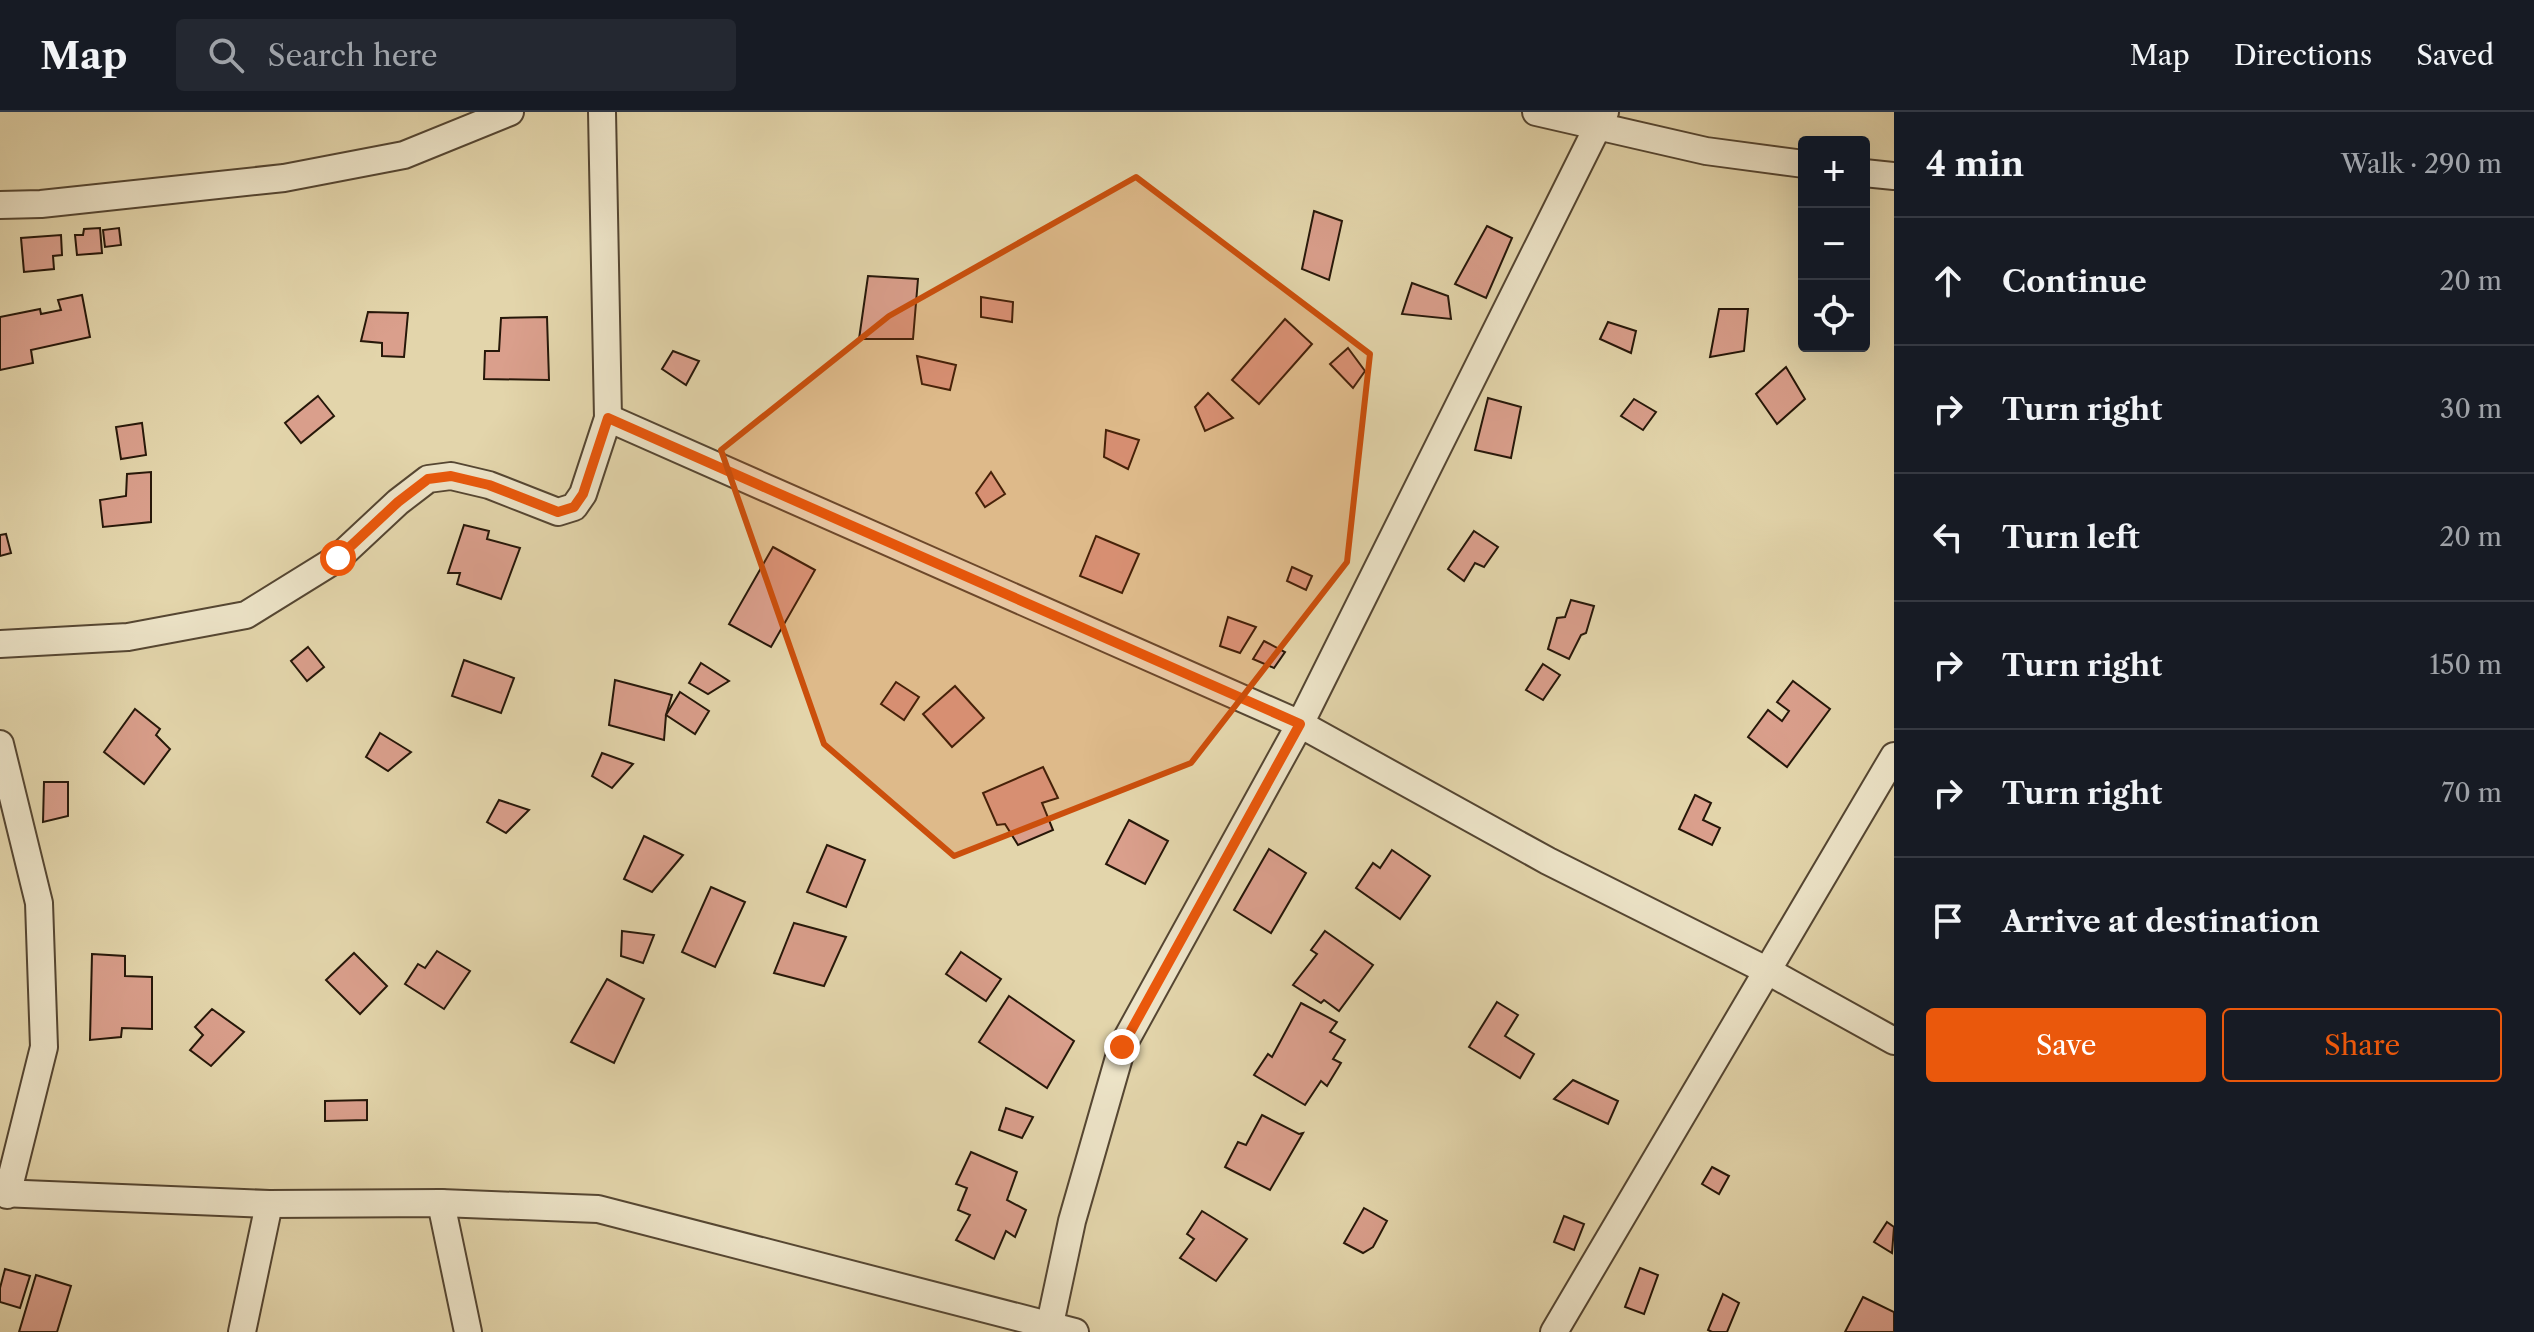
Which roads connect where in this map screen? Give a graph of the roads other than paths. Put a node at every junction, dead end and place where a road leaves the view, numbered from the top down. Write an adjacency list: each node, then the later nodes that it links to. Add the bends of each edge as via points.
1 (510, 112): 8 (street, via 404,155 284,178)
2 (602, 112): 9 (street)
3 (1536, 112): 4 (street)
4 (1602, 120): 5 (street, via 1706,151); 11 (street)
5 (1798, 163)
6 (1870, 174): 7 (street)
7 (1894, 176)
8 (0, 205)
9 (608, 418): 10 (street, via 574,507 558,512 489,485 451,476 428,479 338,558 246,615 128,637); 11 (street)
10 (0, 644)
11 (1300, 724): 14 (street, via 1548,861); 19 (street, via 1122,1047 1072,1221)
12 (0, 744): 16 (street, via 39,903 44,1047)
13 (1894, 756): 14 (street)
14 (1766, 970): 15 (street); 22 (street)
15 (1894, 1041)
16 (4, 1194): 18 (street)
17 (441, 1203): 18 (street); 19 (street, via 598,1209); 21 (street)
18 (269, 1204): 20 (street)
19 (1063, 1328)
20 (242, 1332)
21 (468, 1332)
22 (1554, 1332)

